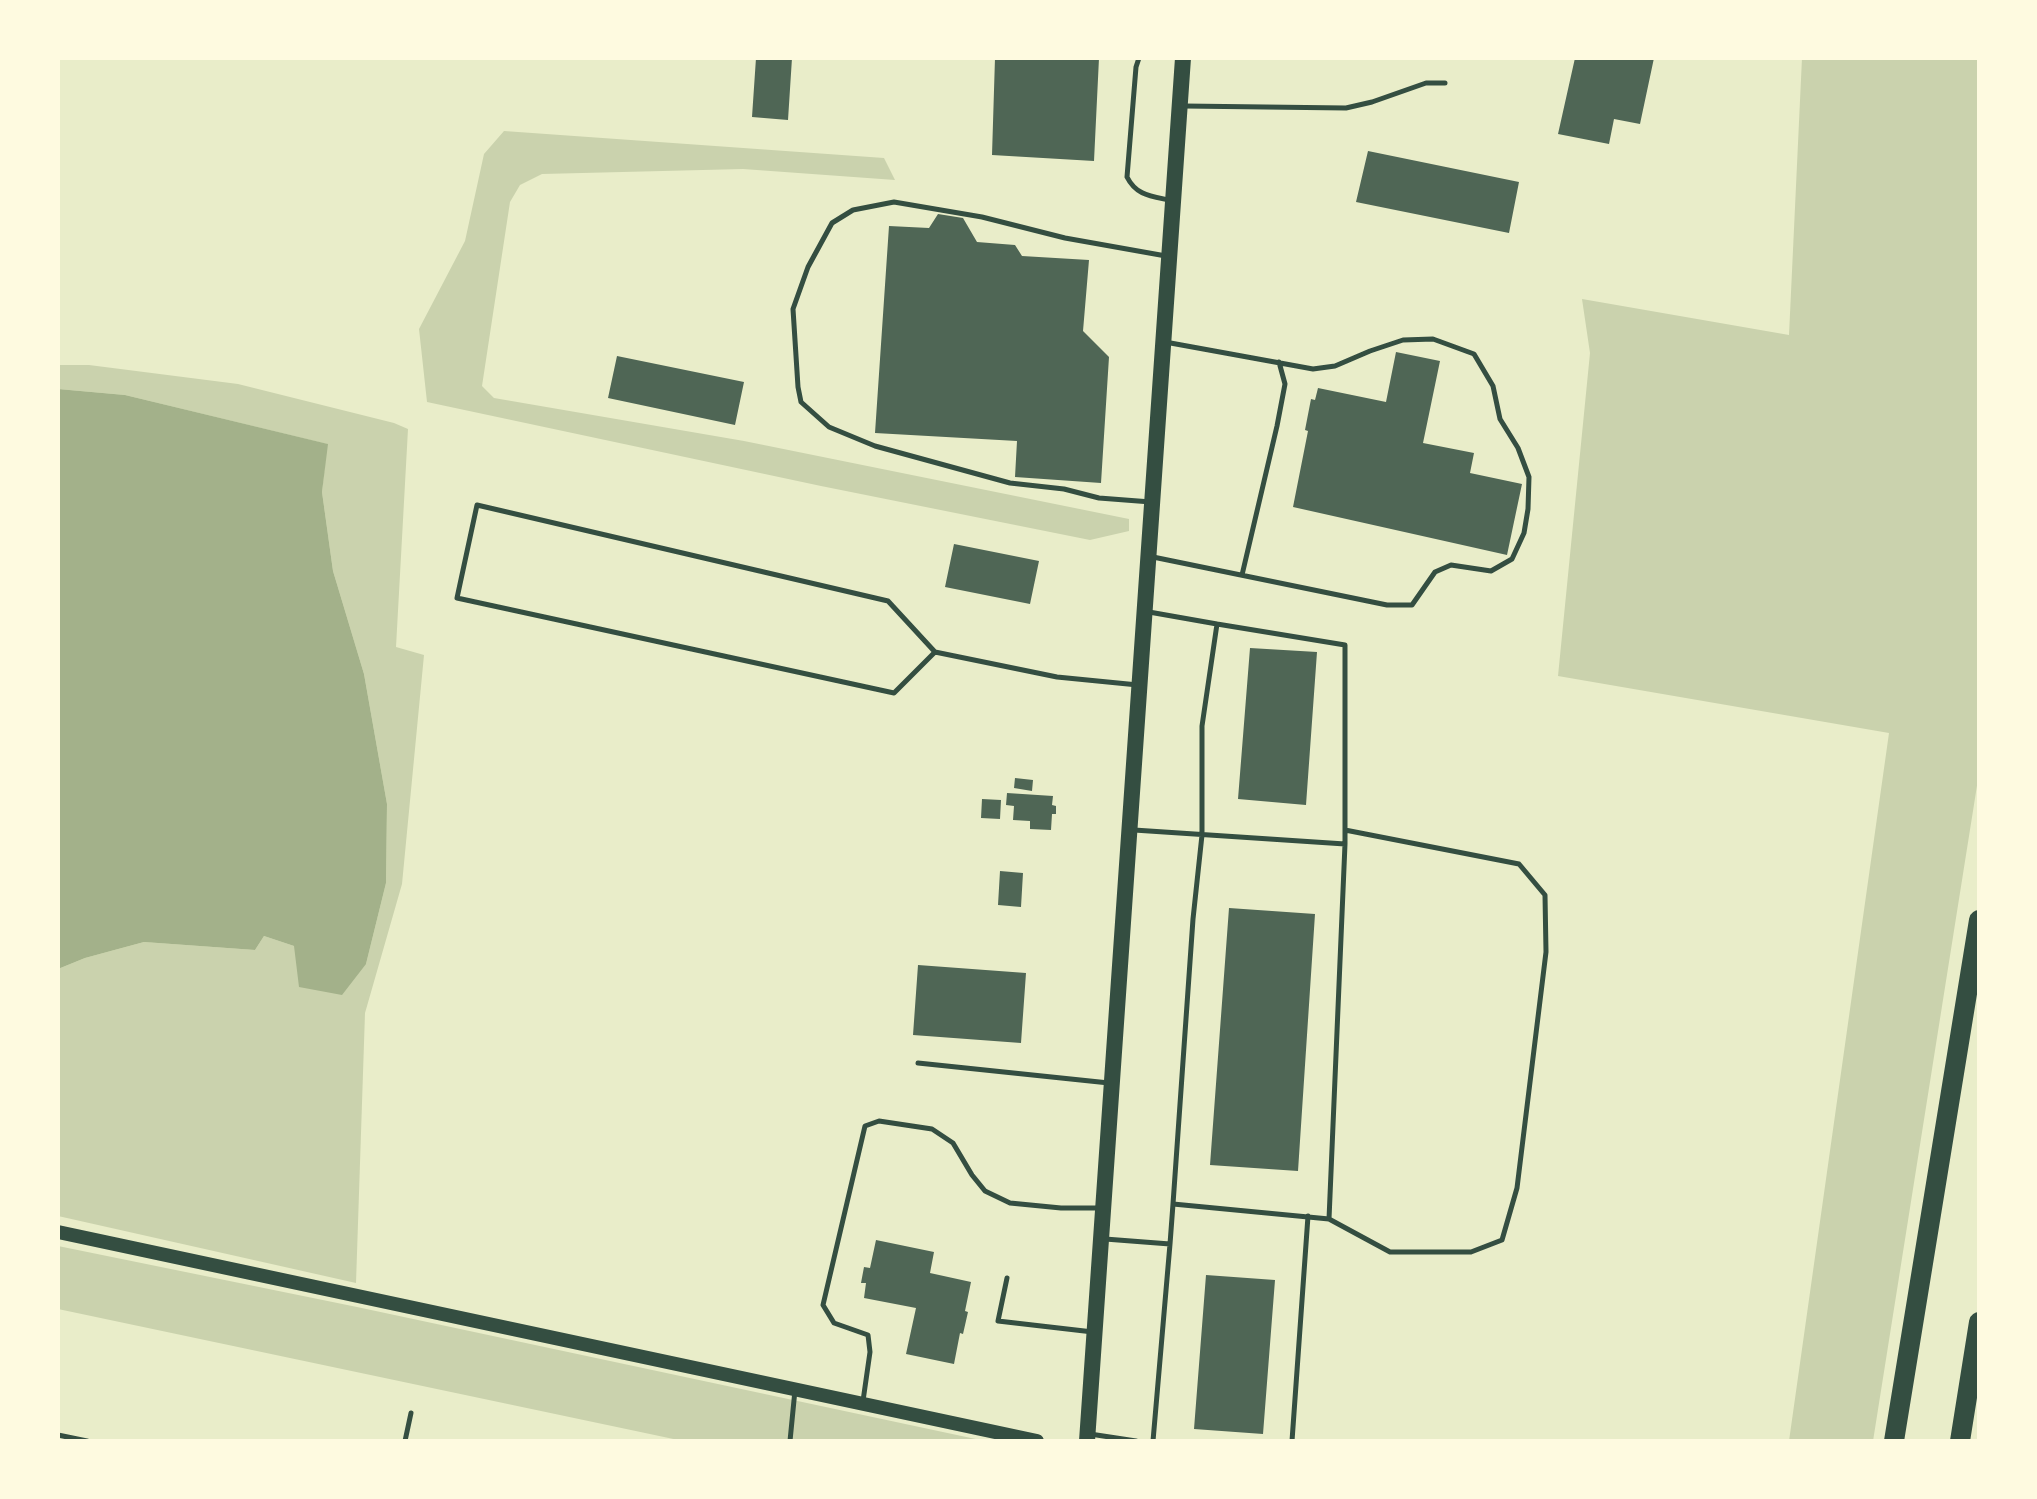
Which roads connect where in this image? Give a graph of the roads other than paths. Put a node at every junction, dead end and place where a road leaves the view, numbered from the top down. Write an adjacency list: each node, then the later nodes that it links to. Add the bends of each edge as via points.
1 (1139, 58): 5 (lane, via 1127,177 1141,194)
2 (1183, 58): 4 (main road)
3 (1445, 83): 4 (lane, via 1426,83 1346,108)
4 (1179, 106): 5 (main road)
5 (1173, 201): 6 (main road)
6 (1169, 256): 7 (main road); 9 (lane, via 894,202 853,210 832,223 793,309 801,402 829,427 875,446 1010,483)
7 (1164, 342): 8 (lane); 9 (main road)
8 (1279, 362): 11 (lane, via 1285,384); 11 (lane, via 1313,369 1335,366 1403,340 1433,339 1474,354 1493,386 1500,419 1529,477 1524,533 1512,559 1491,571 1451,565 1435,572 1412,605 1387,605)
9 (1152, 502): 10 (main road)
10 (1148, 556): 11 (lane); 12 (main road)
11 (1242, 575)
12 (1144, 611): 13 (lane); 15 (main road)
13 (1217, 624): 17 (lane, via 1345,645); 18 (lane, via 1202,726)
14 (935, 652): 14 (lane, via 894,693 457,598 477,505 888,601); 15 (lane, via 1057,677)
15 (1139, 686): 16 (main road)
16 (1129, 829): 18 (lane); 22 (main road)
17 (1345, 830): 19 (lane); 26 (lane, via 1519,864 1545,895 1546,952 1517,1188 1502,1240 1471,1252 1390,1252)
18 (1202, 835): 19 (lane); 23 (lane)
19 (1345, 844): 26 (lane)
20 (1979, 920): 45 (highway)
21 (918, 1063): 22 (lane)
22 (1110, 1083): 24 (main road)
23 (1173, 1204): 25 (lane); 29 (lane)
24 (1102, 1208): 28 (main road); 34 (lane, via 1010,1203 985,1191 953,1143 932,1129 879,1121 865,1126 823,1305 834,1323 868,1335)
25 (1308, 1216): 26 (lane); 44 (lane)
26 (1329, 1219)
27 (58, 1232): 33 (street)
28 (1100, 1238): 29 (lane); 32 (main road)
29 (1170, 1244): 43 (lane)
30 (1007, 1278): 32 (lane, via 998,1321)
31 (1979, 1322): 46 (highway)
32 (1094, 1332): 37 (main road)
33 (795, 1390): 34 (street); 40 (lane)
34 (863, 1404): 41 (street)
35 (411, 1413): 39 (lane)
36 (58, 1435): 38 (lane)
37 (1087, 1437): 42 (lane)
38 (87, 1441)
39 (405, 1441)
40 (790, 1441)
41 (1037, 1441)
42 (1136, 1441)
43 (1153, 1441)
44 (1292, 1441)
45 (1894, 1441)
46 (1960, 1441)

